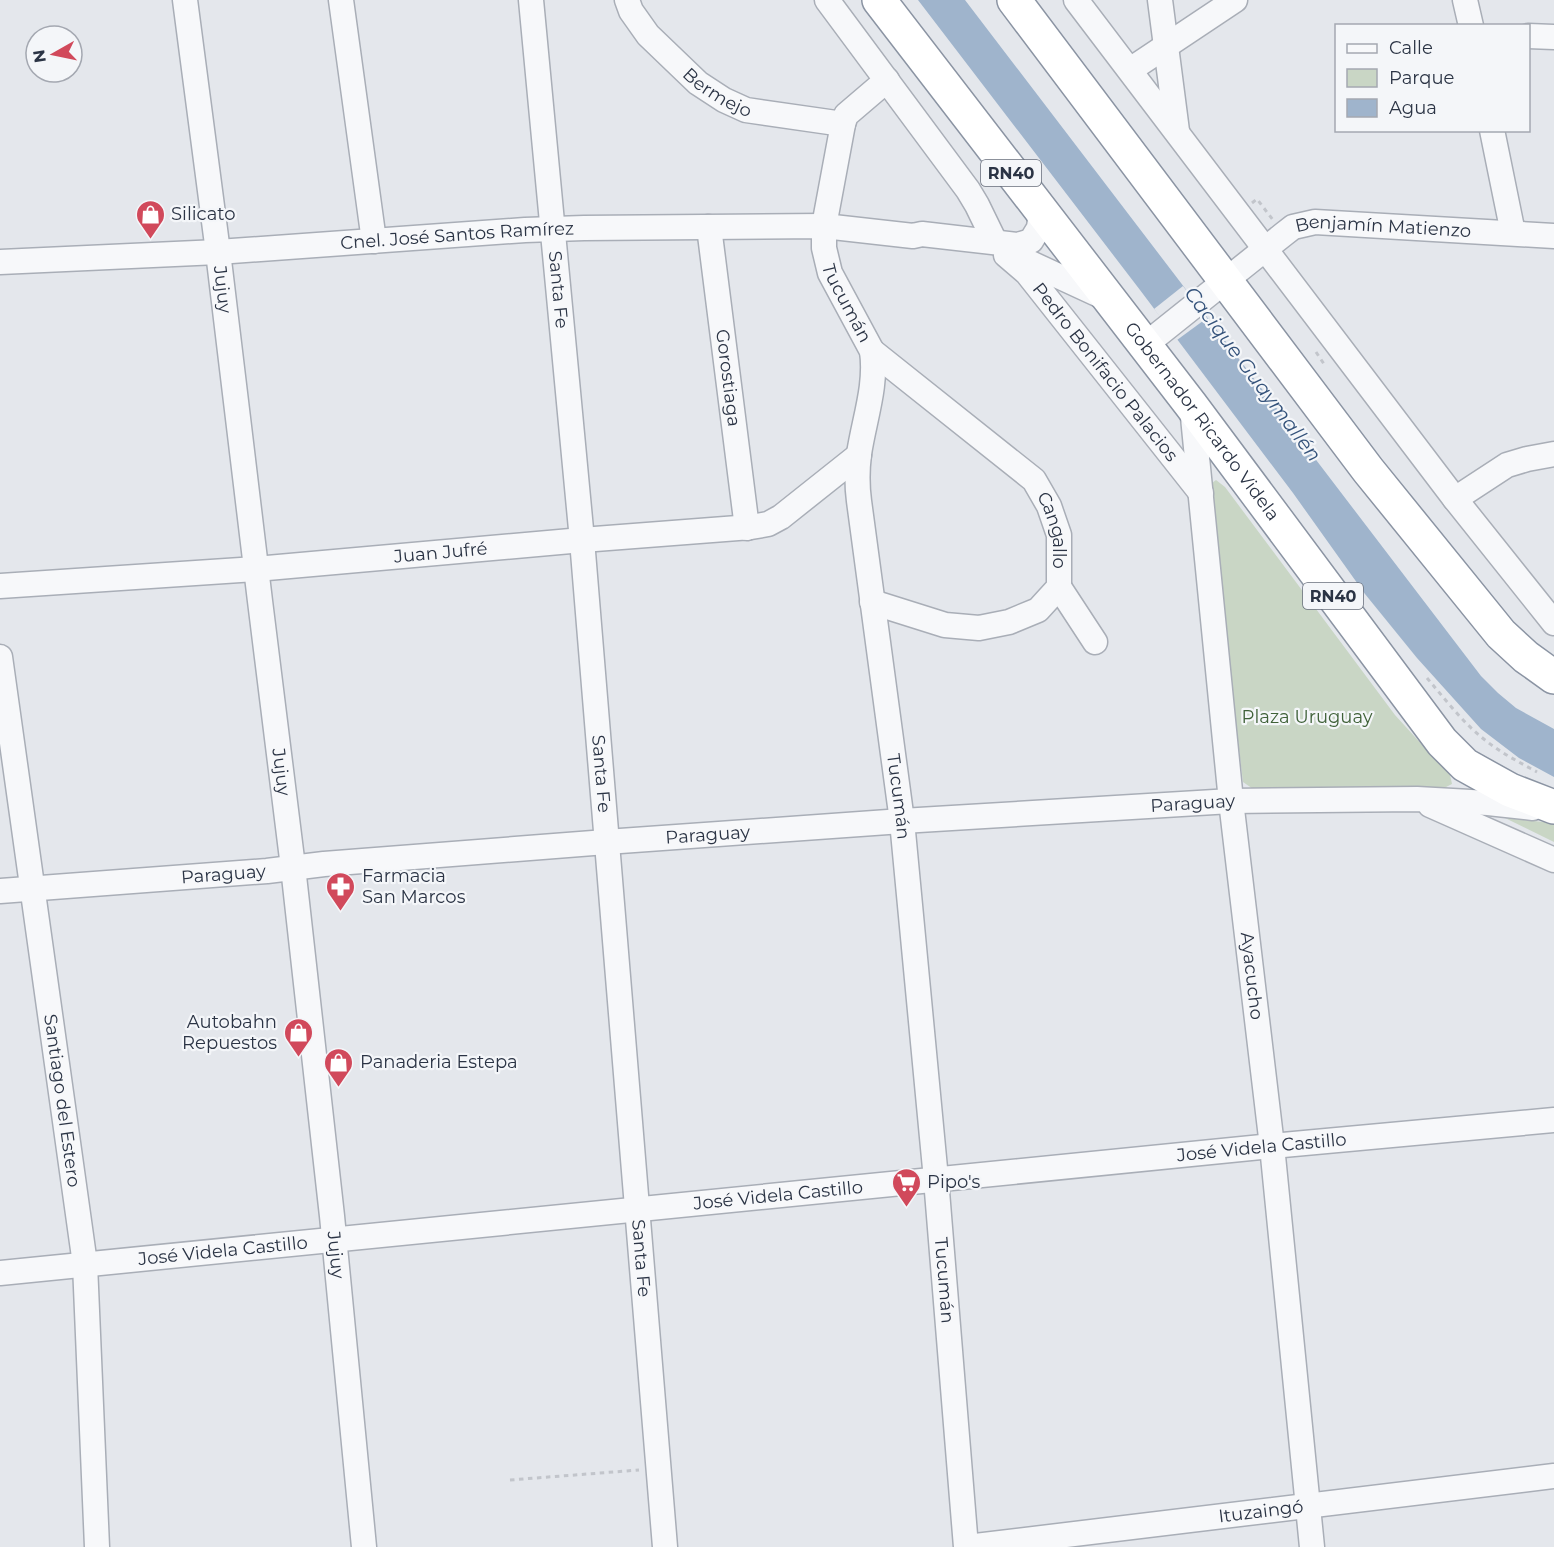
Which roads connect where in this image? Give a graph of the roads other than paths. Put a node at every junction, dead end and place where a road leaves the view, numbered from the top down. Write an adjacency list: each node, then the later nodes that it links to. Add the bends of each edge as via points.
1 (185, 0): 30 (street, Jujuy)
2 (341, 0): 27 (street)
3 (531, 0): 24 (street, Santa Fe)
4 (627, 0): 18 (street, Bermejo, via 648,35 698,83 724,100 747,110)
5 (827, 0): 17 (street, Pedro Bonifacio Palacios)
6 (879, 0): 21 (highway, Gobernador Ricardo Videla / RN40)
7 (1014, 0): 32 (highway)
8 (1076, 0): 16 (street)
9 (1160, 0): 15 (street)
10 (1235, 0): 15 (street)
11 (1465, 0): 12 (street)
12 (1471, 24)
13 (1530, 36): 14 (street)
14 (1554, 37)
15 (1165, 48): 16 (street); 20 (street)
16 (1130, 70): 20 (street)
17 (887, 80): 18 (street, Tucumán, via 846,115); 28 (street, Pedro Bonifacio Palacios, via 968,190)
18 (843, 124): 22 (street, Tucumán)
19 (1492, 132): 25 (street)
20 (1177, 133): 29 (street)
21 (1041, 210): 28 (street, Cnel. José Santos Ramírez, via 1040,228 1031,241); 33 (highway, Gobernador Ricardo Videla / RN40)
22 (824, 226): 23 (street, Cnel. José Santos Ramírez); 28 (street, Cnel. José Santos Ramírez, via 922,234); 35 (street, Tucumán, via 830,273)
23 (709, 227): 24 (street, Cnel. José Santos Ramírez); 41 (street, Gorostiaga)
24 (552, 229): 27 (street, Cnel. José Santos Ramírez); 42 (street, Santa Fe)
25 (1513, 233): 26 (street, Benjamín Matienzo); 29 (street, Benjamín Matienzo, via 1315,222 1293,227)
26 (1554, 236)
27 (374, 241): 30 (street, Cnel. José Santos Ramírez)
28 (1000, 249): 33 (street, Cnel. José Santos Ramírez); 39 (street, Pedro Bonifacio Palacios, via 1027,273)
29 (1264, 249): 32 (street, Benjamín Matienzo); 40 (street)
30 (218, 252): 31 (street, Cnel. José Santos Ramírez); 43 (street, Jujuy)
31 (0, 262)
32 (1226, 282): 34 (street, Benjamín Matienzo); 50 (highway, via 1368,470 1501,634)
33 (1110, 300): 34 (highway, Gobernador Ricardo Videla / RN40)
34 (1157, 336): 36 (highway, Gobernador Ricardo Videla / RN40)
35 (872, 351): 38 (street, Tucumán, via 873,378); 45 (street, Cangallo, via 1034,480 1059,535)
36 (1191, 405): 39 (street, Ayacucho); 53 (highway, Gobernador Ricardo Videla / RN40, via 1442,742 1465,765)
37 (1554, 454): 40 (street, via 1507,465)
38 (859, 455): 41 (street, Juan Jufré, via 781,517); 46 (street, Tucumán, via 859,501)
39 (1201, 493): 52 (street, Ayacucho)
40 (1455, 499): 47 (street)
41 (747, 528): 42 (street, Juan Jufré)
42 (582, 540): 43 (street, Juan Jufré); 55 (street, Santa Fe)
43 (256, 569): 44 (street, Juan Jufré); 57 (street, Jujuy)
44 (0, 586)
45 (1059, 587): 46 (street, Cangallo, via 1038,610 1009,622 979,628 945,625); 48 (street)
46 (872, 602): 54 (street, Tucumán)
47 (1554, 623)
48 (1095, 642)
49 (0, 657): 58 (street, Santiago del Estero)
50 (1554, 677)
51 (1417, 799): 52 (street, Paraguay); 53 (street, Paraguay); 56 (street, Paraguay)
52 (1231, 801): 54 (street, Paraguay); 61 (street, Ayacucho)
53 (1554, 809)
54 (902, 821): 55 (street, Paraguay); 62 (street, Tucumán)
55 (606, 842): 57 (street, Paraguay); 63 (street, Santa Fe)
56 (1554, 860)
57 (293, 867): 58 (street, Paraguay); 64 (street, Jujuy)
58 (33, 889): 59 (street, Paraguay); 65 (street, Santiago del Estero)
59 (0, 891)
60 (1554, 1120): 61 (street, José Videla Castillo)
61 (1272, 1146): 62 (street, José Videla Castillo); 68 (street, Ayacucho)
62 (936, 1179): 63 (street, José Videla Castillo); 72 (street, Tucumán)
63 (637, 1209): 64 (street, José Videla Castillo); 71 (street, Santa Fe)
64 (335, 1239): 65 (street, José Videla Castillo); 70 (street, Jujuy)
65 (85, 1264): 66 (street, José Videla Castillo); 69 (street, Santiago del Estero)
66 (0, 1273)
67 (1554, 1476): 68 (street, Ituzaingó)
68 (1308, 1505): 72 (street, Ituzaingó); 73 (street, Ayacucho)
69 (97, 1547)
70 (364, 1547)
71 (665, 1547)
72 (967, 1547)
73 (1312, 1547)

